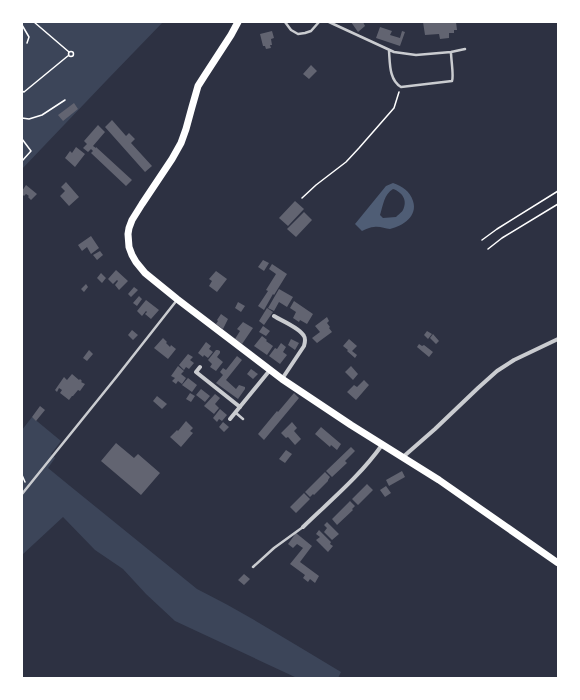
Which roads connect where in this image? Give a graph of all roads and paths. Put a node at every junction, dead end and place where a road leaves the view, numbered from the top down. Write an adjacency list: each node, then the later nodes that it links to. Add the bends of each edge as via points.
1 (34, 22): 10 (path)
2 (238, 22): 24 (main road, via 198,86 181,143 129,228 129,247 136,262 145,273)
3 (285, 22): 4 (lane, via 298,34 311,31)
4 (319, 22)
5 (329, 22): 9 (lane)
6 (22, 25): 7 (path, via 29,37)
7 (27, 43)
8 (465, 49): 11 (lane)
9 (389, 51): 11 (lane, via 416,55); 13 (lane, via 392,74)
10 (69, 52): 12 (path); 12 (path, via 73,54)
11 (451, 52): 13 (lane, via 452,81)
12 (69, 55): 14 (path, via 24,92)
13 (401, 87): 20 (path, via 394,108 363,143 346,162)
14 (22, 91)
15 (65, 100): 16 (path, via 42,115 29,119)
16 (22, 118)
17 (22, 139): 18 (path, via 31,151)
18 (22, 161)
19 (558, 191): 22 (path)
20 (302, 198)
21 (558, 204): 23 (path)
22 (482, 240)
23 (488, 249)
24 (177, 299): 28 (main road); 36 (lane)
25 (274, 316): 29 (street, via 301,332 305,340 304,346)
26 (558, 339): 35 (street, via 514,360 497,372)
27 (200, 367): 30 (street, via 196,372)
28 (270, 370): 29 (main road); 30 (street)
29 (282, 379): 34 (main road)
30 (240, 407): 31 (street)
31 (235, 412): 32 (street); 33 (lane)
32 (230, 419)
33 (243, 419)
34 (382, 445): 35 (main road); 37 (street, via 359,473)
35 (402, 458): 38 (main road, via 439,480)
36 (22, 494)
37 (303, 527): 39 (lane)
38 (558, 563)
39 (253, 567)

